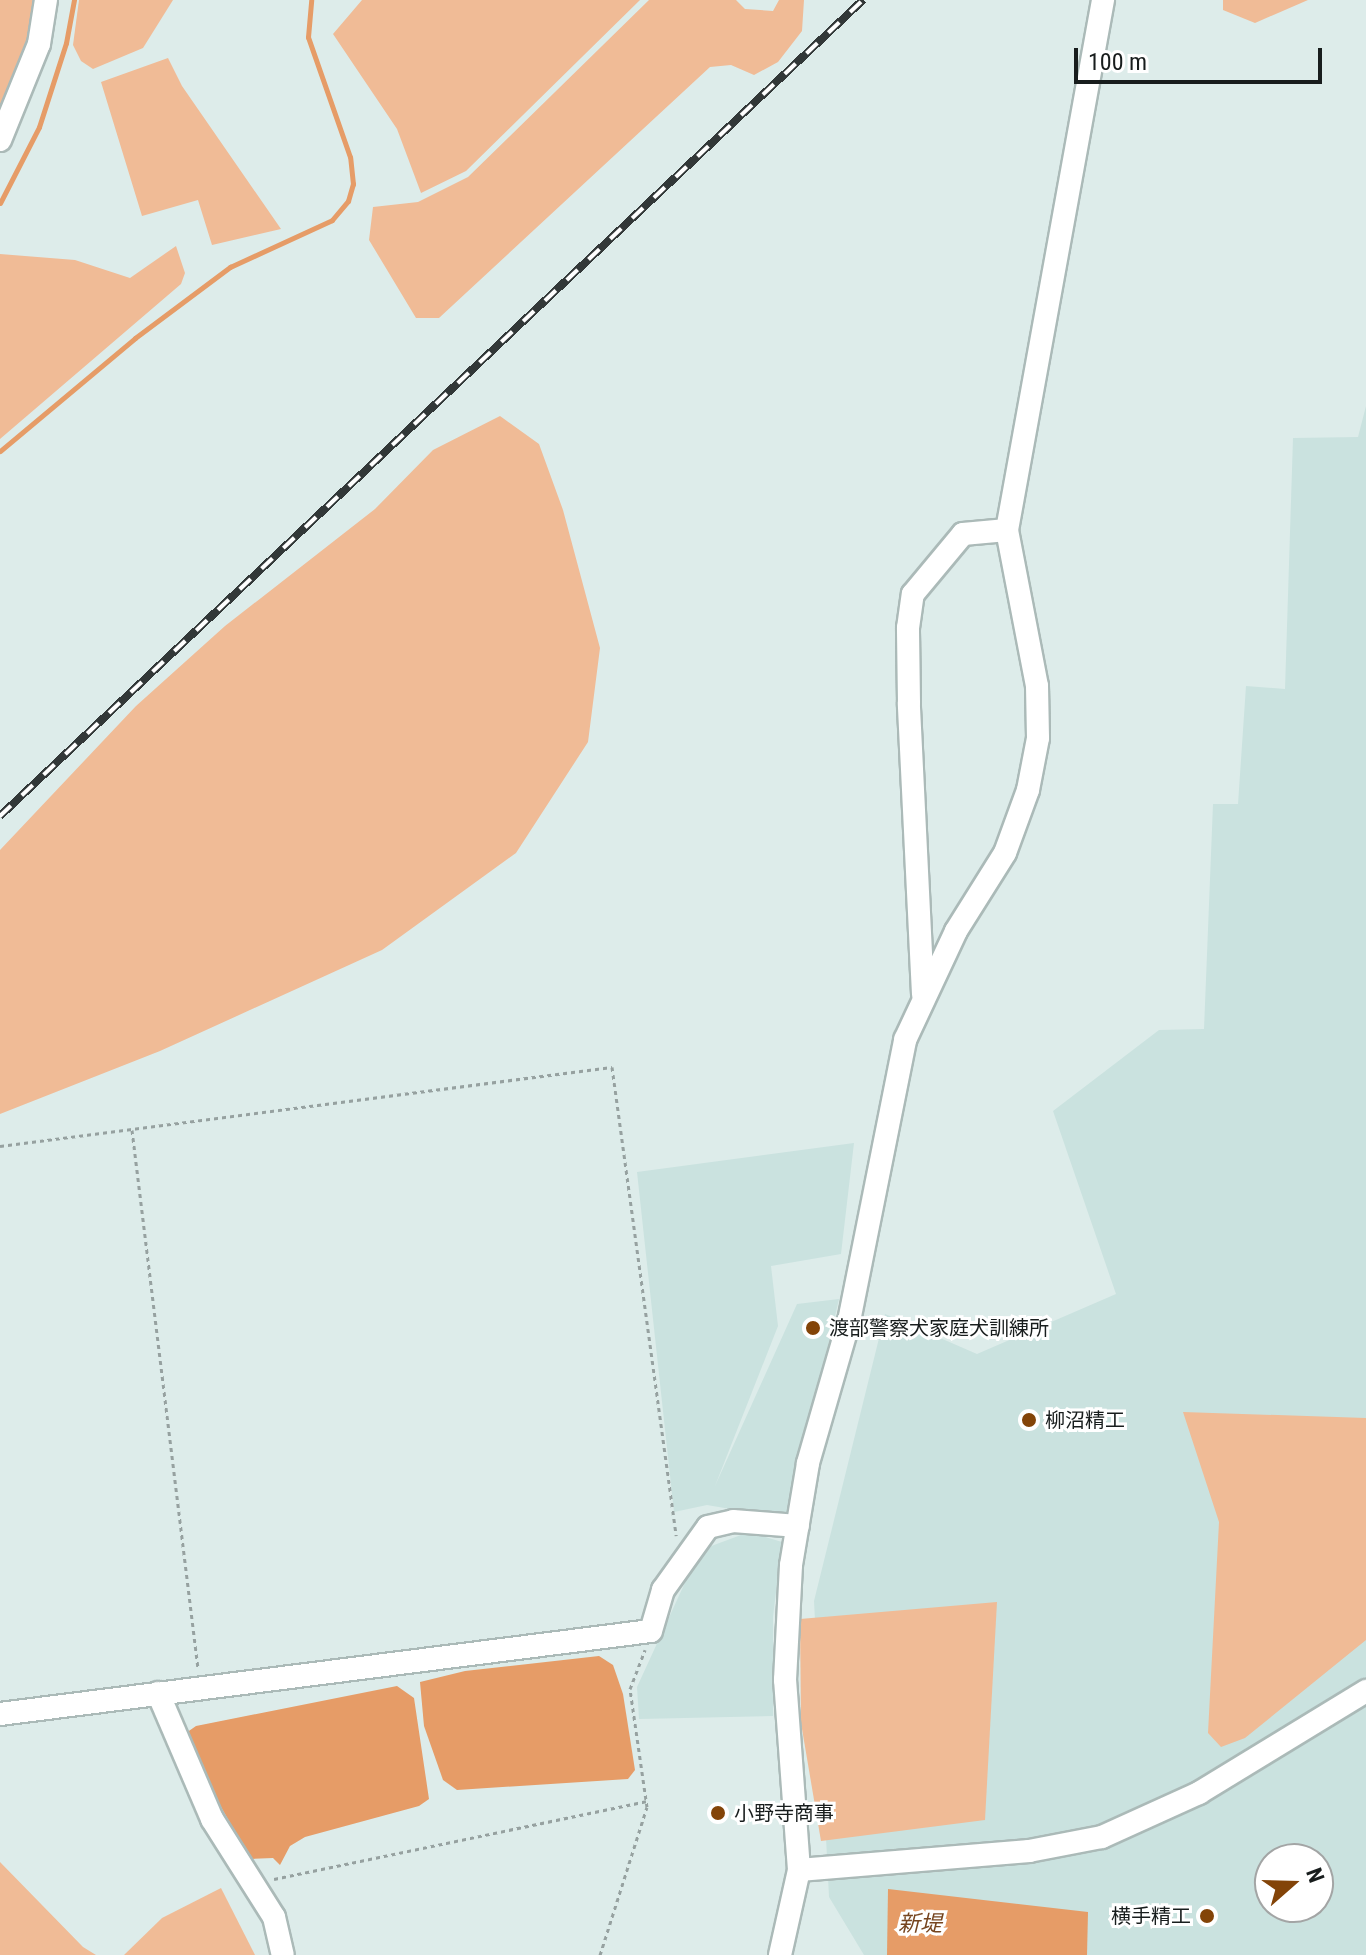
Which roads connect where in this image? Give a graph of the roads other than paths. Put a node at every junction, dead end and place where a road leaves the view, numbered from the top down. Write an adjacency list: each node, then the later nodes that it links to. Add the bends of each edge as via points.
1 (46, 0): 3 (street, via 39,44)
2 (1103, 0): 4 (street)
3 (0, 140)
4 (1007, 530): 5 (street, via 1037,686 1038,738 1028,790 1005,853); 5 (street, via 963,534 913,594 909,688)
5 (924, 996): 6 (street, via 905,1040 887,1111 856,1290 808,1463)
6 (798, 1526): 8 (street, via 733,1521 708,1527 663,1590 651,1631); 10 (street, via 787,1602 785,1680)
7 (1366, 1691): 10 (street, via 1199,1793 1102,1837 1029,1851)
8 (158, 1693): 9 (street); 11 (street, via 212,1819 274,1917)
9 (0, 1714)
10 (799, 1870): 12 (street)
11 (283, 1955)
12 (780, 1955)

